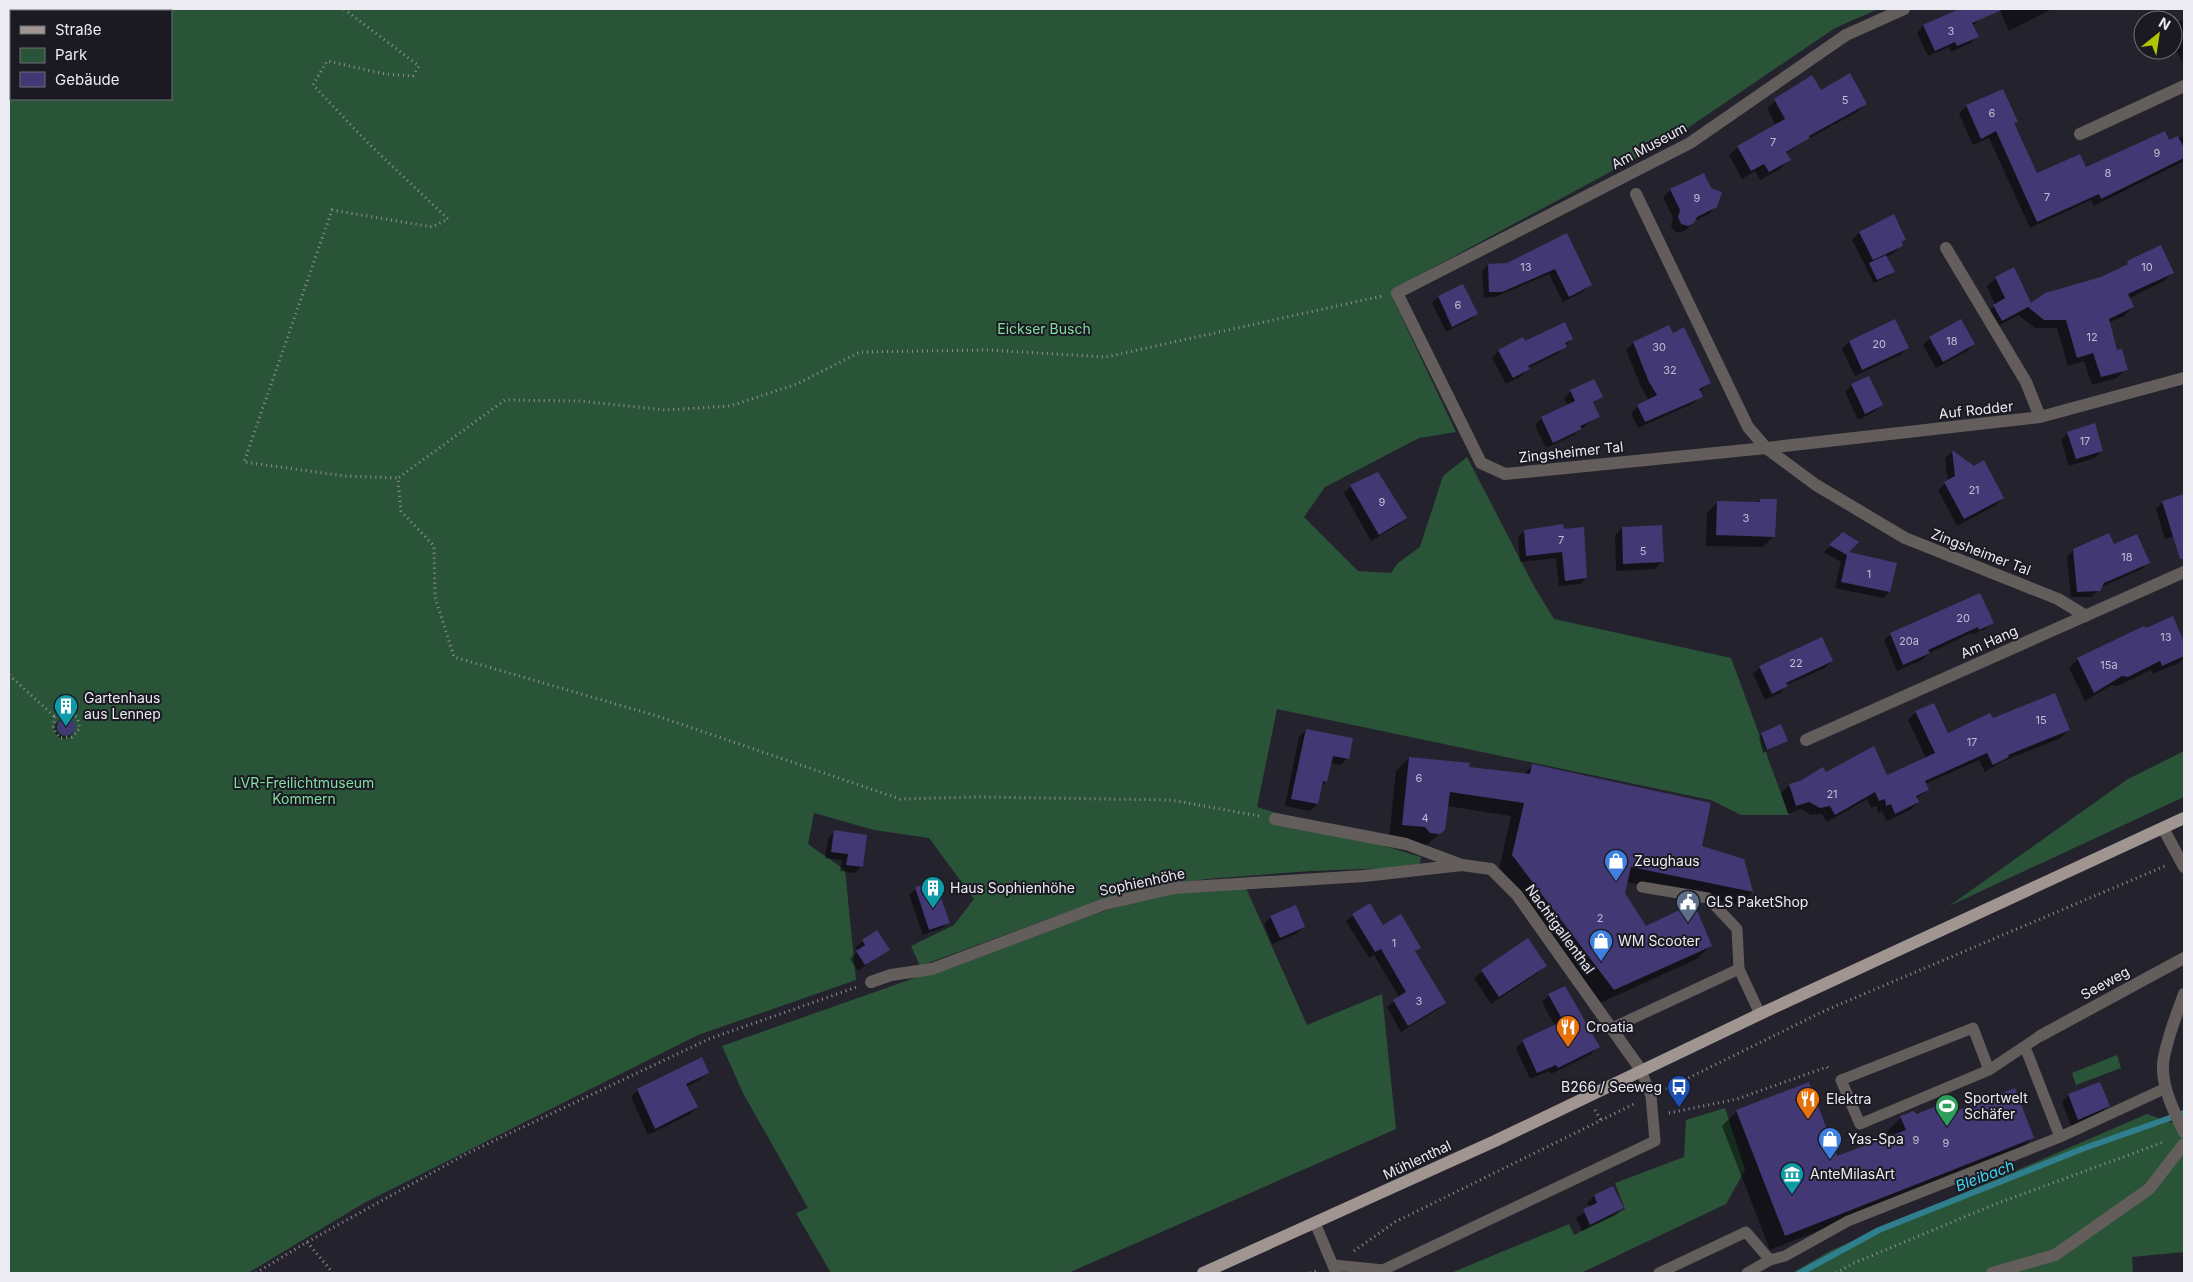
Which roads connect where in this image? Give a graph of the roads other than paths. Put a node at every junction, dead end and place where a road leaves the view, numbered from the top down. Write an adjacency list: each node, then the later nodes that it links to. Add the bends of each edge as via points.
1 (1904, 9): 6 (street, Am Museum, via 1846,35 1690,142)
2 (2184, 86): 3 (street)
3 (2080, 134)
4 (1636, 194): 9 (street, Zingsheimer Tal, via 1748,427)
5 (1946, 248): 8 (street, via 2026,382)
6 (1397, 293): 9 (street, Zingsheimer Tal, via 1481,463 1505,474)
7 (2184, 378): 8 (street, Auf Rodder)
8 (2040, 417): 9 (street, Auf Rodder)
9 (1766, 448): 11 (street, Zingsheimer Tal, via 1816,485 1905,538 2058,598)
10 (2184, 572): 11 (street, Am Hang)
11 (2086, 616): 12 (street, Am Hang)
12 (1806, 740)
13 (2184, 818): 15 (main road, Mühlenthal)
14 (1275, 819): 17 (street, Nachtigallenthal, via 1406,844)
15 (2163, 828): 16 (street); 23 (main road, Mühlenthal)
16 (2182, 863)
17 (1462, 865): 21 (street, Sophienhöhe, via 1364,876 1174,888 1105,904 932,969 891,975); 24 (street, Nachtigallenthal, via 1491,869 1517,894)
18 (1642, 887): 20 (lane, via 1708,898 1737,929)
19 (2184, 958): 25 (street, Seeweg)
20 (1739, 969): 23 (lane); 24 (lane)
21 (871, 982)
22 (2184, 994): 29 (street, via 2163,1065)
23 (1760, 1014): 27 (main road, Mühlenthal)
24 (1612, 1028): 27 (street, Nachtigallenthal)
25 (2040, 1036): 26 (lane)
26 (2025, 1047): 28 (lane); 31 (lane)
27 (1641, 1070): 33 (main road, Mühlenthal); 35 (lane, via 1651,1096 1655,1141 1383,1270)
28 (1989, 1070): 28 (lane, via 1973,1028 1842,1080 1860,1124)
29 (2166, 1088): 30 (street); 31 (lane)
30 (2182, 1126)
31 (2060, 1138): 34 (lane, via 1848,1221 1785,1256)
32 (2184, 1144): 40 (street, via 2149,1189 2055,1255)
33 (1315, 1223): 35 (lane); 36 (main road, Mühlenthal)
34 (1770, 1260): 38 (lane, via 1746,1232); 39 (lane)
35 (1335, 1269): 37 (lane)
36 (1203, 1273)
37 (1343, 1273)
38 (1659, 1273)
39 (1747, 1273)
40 (1992, 1273)

